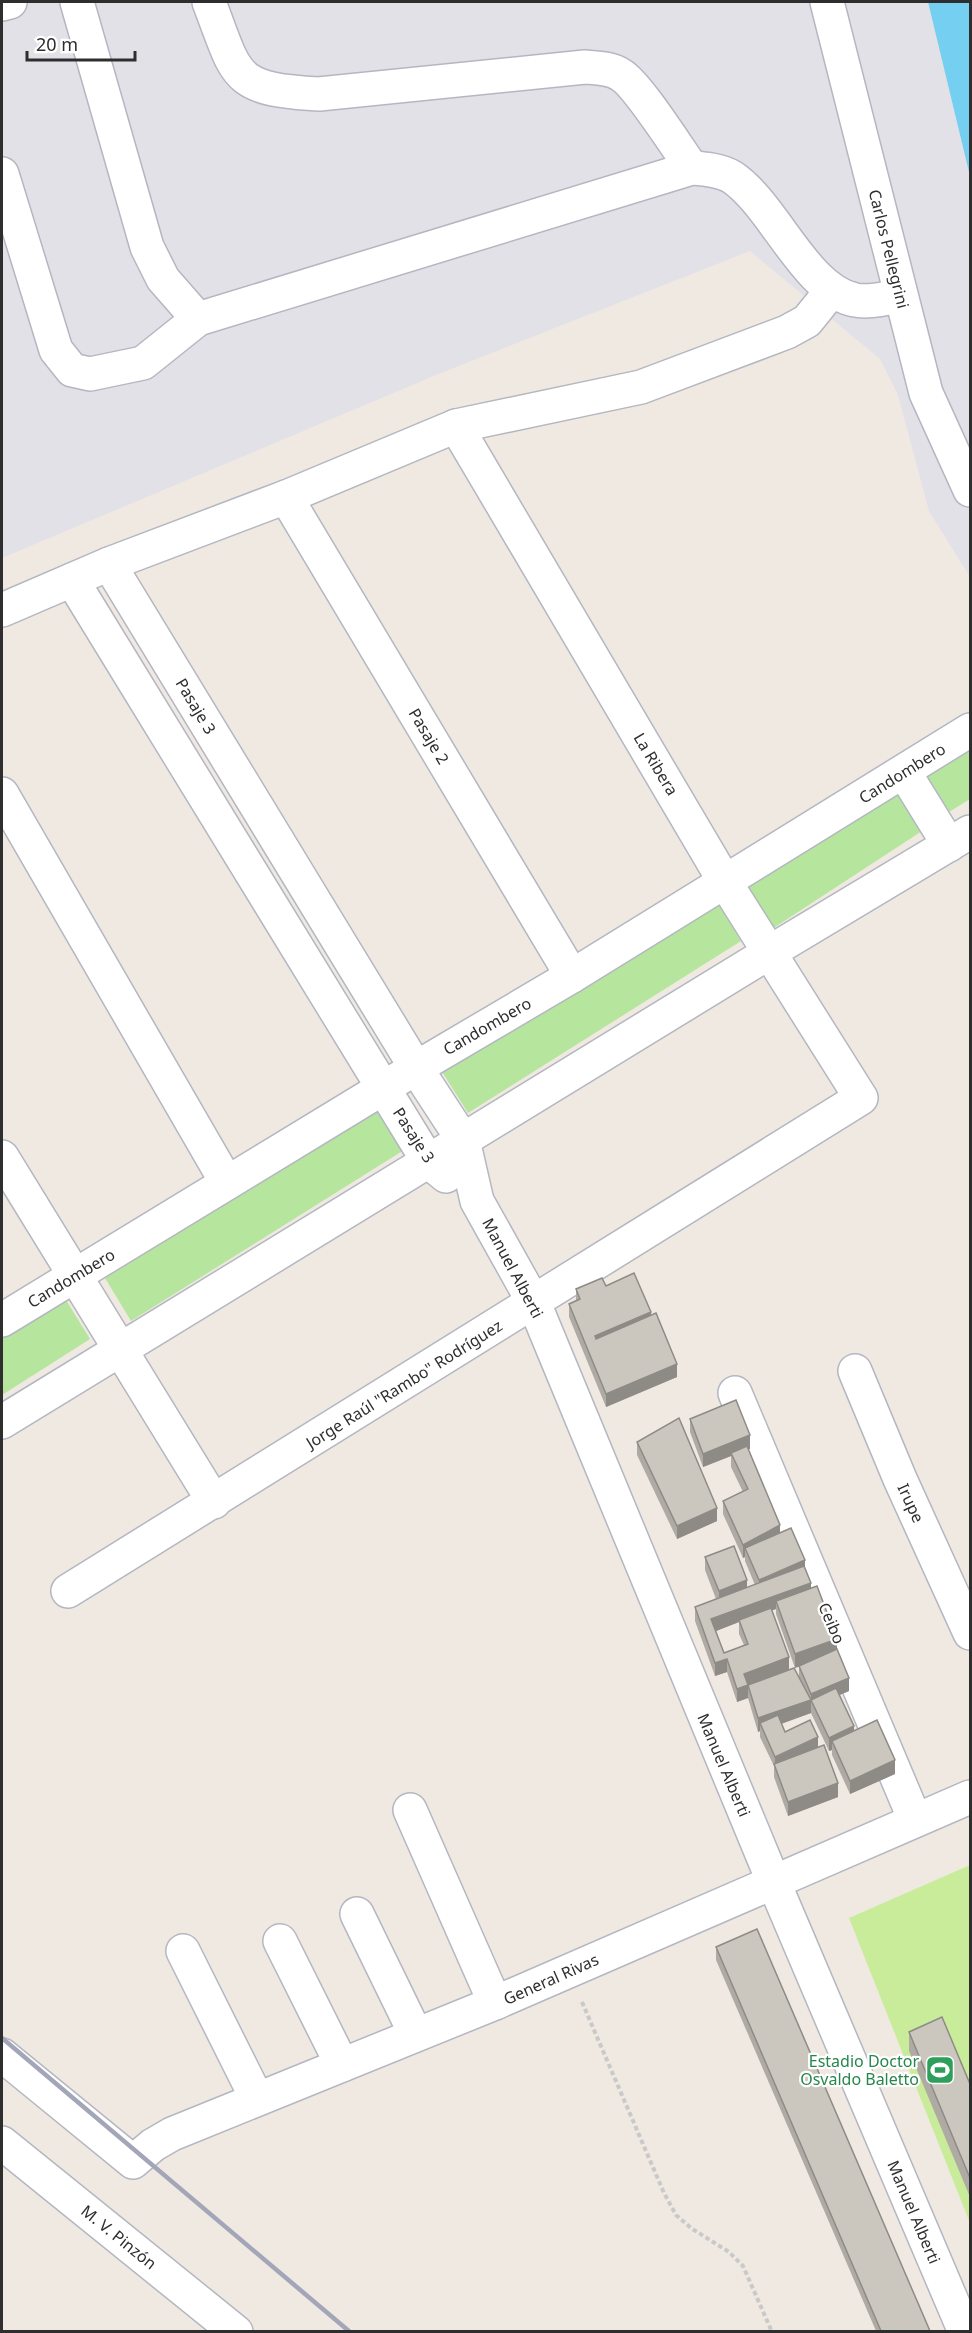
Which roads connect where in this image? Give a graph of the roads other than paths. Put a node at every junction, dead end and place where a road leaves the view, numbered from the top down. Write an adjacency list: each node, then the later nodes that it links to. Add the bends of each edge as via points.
1 (10, 2): 5 (street)
2 (77, 2): 10 (street, via 147,247 163,279)
3 (209, 2): 6 (street, via 234,66 252,85 279,92 319,94 585,67 608,69 622,75 634,88)
4 (827, 2): 9 (street, Carlos Pellegrini)
5 (2, 4)
6 (692, 168): 8 (street, via 730,176 747,190); 10 (street)
7 (2, 174): 10 (street, via 56,350 72,370 90,374 143,363)
8 (832, 290): 9 (street, via 857,301); 11 (street, via 807,321 787,332 641,387)
9 (901, 296): 12 (street, Carlos Pellegrini, via 926,393)
10 (198, 319)
11 (456, 426): 13 (street); 21 (street, La Ribera)
12 (970, 490)
13 (286, 497): 14 (street); 23 (street, Pasaje 2)
14 (109, 564): 15 (street); 24 (street, Pasaje 3)
15 (72, 580): 16 (street); 25 (street, Pasaje 3)
16 (2, 610)
17 (970, 730): 18 (street, Candombero)
18 (904, 772): 20 (street); 21 (street, Candombero)
19 (2, 794): 30 (street)
20 (960, 839): 22 (street)
21 (725, 882): 22 (street, La Ribera); 23 (street, Candombero)
22 (770, 951): 26 (street, La Ribera); 27 (street)
23 (573, 976): 24 (street, Candombero)
24 (416, 1068): 25 (street, Candombero); 27 (street, Pasaje 3)
25 (384, 1089): 29 (street, Pasaje 3); 30 (street, Candombero)
26 (861, 1098): 33 (street, Jorge Raúl "Rambo" Rodríguez)
27 (463, 1140): 29 (street); 31 (street, Pasaje 3)
28 (2, 1156): 32 (street)
29 (428, 1161): 31 (street, Pasaje 3); 35 (street)
30 (227, 1183): 32 (street, Candombero)
31 (477, 1201): 33 (street, Manuel Alberti)
32 (76, 1276): 34 (street, Candombero); 35 (street)
33 (534, 1303): 39 (street, Jorge Raúl "Rambo" Rodríguez); 45 (street, Manuel Alberti)
34 (2, 1320)
35 (122, 1350): 38 (street); 39 (street)
36 (855, 1371): 41 (street, Irupe)
37 (735, 1392): 44 (street, Ceibo)
38 (2, 1422)
39 (214, 1502): 40 (street, Jorge Raúl "Rambo" Rodríguez)
40 (68, 1591)
41 (970, 1633)
42 (970, 1797): 44 (street, General Rivas)
43 (410, 1810): 49 (street)
44 (915, 1820): 45 (street, General Rivas)
45 (774, 1883): 49 (street, General Rivas); 56 (street, Manuel Alberti)
46 (357, 1914): 50 (street)
47 (280, 1941): 52 (street)
48 (183, 1951): 53 (street)
49 (495, 2003): 50 (street, General Rivas)
50 (415, 2033): 52 (street, General Rivas)
51 (2, 2055): 53 (street, General Rivas, via 133,2162 172,2134)
52 (342, 2065): 53 (street, General Rivas)
53 (257, 2099)
54 (2, 2143): 55 (street, M. V. Pinzón)
55 (237, 2331)
56 (965, 2331)

